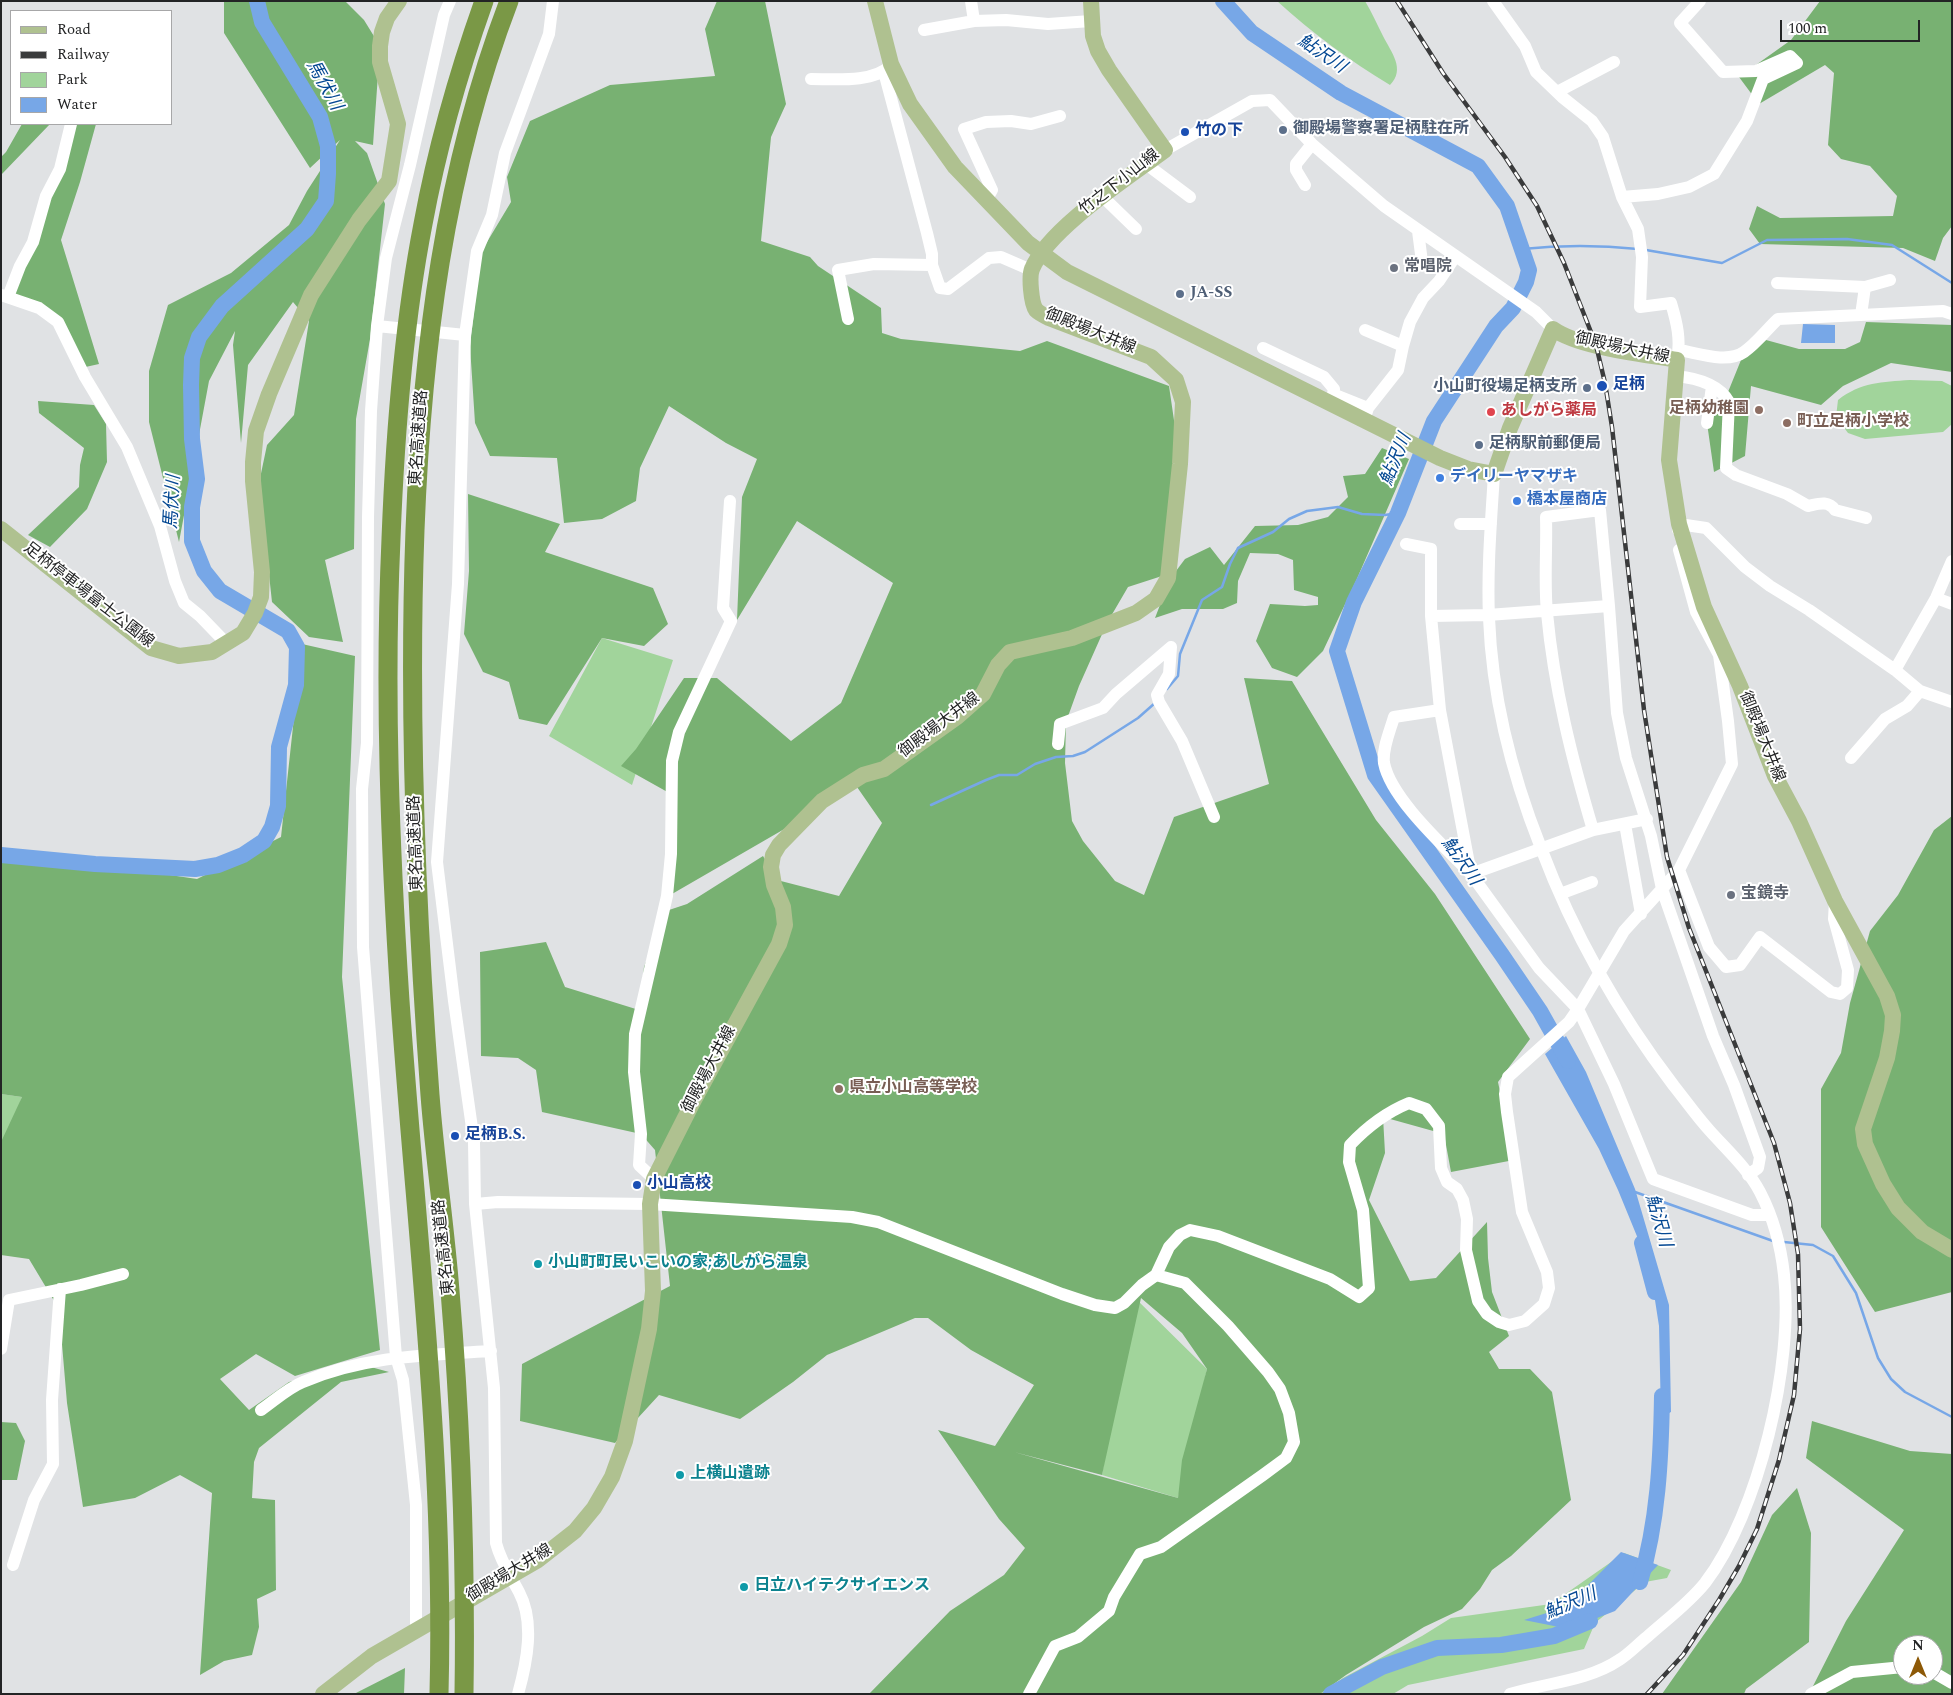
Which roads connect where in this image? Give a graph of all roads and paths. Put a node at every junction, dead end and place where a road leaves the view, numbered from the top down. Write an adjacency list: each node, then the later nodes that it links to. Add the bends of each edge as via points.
1 (399, 1): 67 (main road, 足柄停車場富士公園線, via 387,18 380,46 380,62 398,124 389,181 359,220 311,295 269,394 256,432 253,462 262,572 260,597 243,633)
2 (450, 1): 42 (street, via 386,258)
3 (484, 1): 107 (highway, 東名高速道路, via 435,165 418,252 400,396 388,610 391,846 436,1466)
4 (509, 1): 108 (highway, 東名高速道路, via 473,108 445,228 424,375 412,610 412,717 420,925 430,1098 455,1360 463,1537)
5 (554, 1): 45 (street, via 549,34 504,153 492,214 477,251)
6 (875, 1): 15 (main road)
7 (971, 1): 11 (street)
8 (1091, 1): 12 (main road, 竹之下小山線)
9 (1493, 1): 17 (street, via 1525,46 1536,72)
10 (1700, 1): 26 (street, via 1680,23 1723,72 1756,70 1790,56 1796,63 1763,79 1747,121 1714,174 1682,189)
11 (974, 20): 12 (street, via 1048,24); 13 (street)
12 (1091, 21): 21 (main road, 竹之下小山線, via 1098,51)
13 (924, 30)
14 (1614, 62): 17 (street)
15 (888, 68): 16 (street, via 854,79); 27 (main road, via 954,167); 33 (street)
16 (811, 79)
17 (1557, 92): 26 (street, via 1592,121 1603,138)
18 (1060, 116): 27 (street, via 1031,124 986,122 964,129 992,190)
19 (71, 125): 38 (street, via 60,169 46,196 33,242)
20 (1312, 144): 21 (street, via 1270,100 1261,100 1252,101); 23 (street, via 1296,164); 29 (street)
21 (1165, 150): 22 (main road, 竹之下小山線)
22 (1146, 164): 24 (main road, 竹之下小山線); 25 (street)
23 (1305, 184)
24 (1103, 197): 28 (street); 30 (main road, 竹之下小山線, via 1072,220)
25 (1190, 197)
26 (1622, 197): 48 (street, via 1638,229 1642,257 1640,307 1671,303 1678,327)
27 (986, 201): 30 (main road)
28 (1136, 229)
29 (1418, 231): 31 (street); 32 (street)
30 (1042, 253): 34 (main road); 50 (main road, via 1067,272)
31 (1455, 257): 43 (street, via 1536,312); 46 (street, via 1423,298 1410,322)
32 (1422, 262)
33 (932, 265): 34 (street, via 940,288 948,288 989,258 1001,257); 41 (street, via 874,264 838,270)
34 (1031, 270): 89 (main road, 御殿場大井線, via 1031,294 1036,309 1049,318 1151,357 1176,380 1182,402 1180,464 1168,578 1156,599 1136,613 1072,638 1010,652 998,665 983,694 957,717 884,769 862,775 822,801 779,845 770,867 783,907 785,925 779,944)
35 (1890, 280): 37 (street)
36 (1777, 284): 37 (street)
37 (1865, 286): 40 (street)
38 (5, 296): 67 (street, via 39,308 58,322 85,377 128,447 160,526 184,603)
39 (1952, 314): 40 (street)
40 (1861, 315): 48 (street, via 1778,319 1744,352)
41 (848, 319)
42 (377, 326): 45 (street); 100 (street, via 368,517 367,742 362,789 363,947)
43 (1553, 328): 48 (main road, 御殿場大井線, via 1579,341); 52 (main road, 御殿場大井線)
44 (1365, 330): 46 (street)
45 (465, 335): 90 (street, via 458,584 438,862 474,1142)
46 (1403, 346): 50 (street, via 1398,370)
47 (1263, 348): 50 (street, via 1324,377 1334,389 1333,394)
48 (1677, 362): 49 (street, via 1690,378); 57 (main road, 御殿場大井線, via 1669,460)
49 (1712, 386): 51 (street); 54 (street, via 1724,393 1729,402 1726,468 1808,506 1822,503)
50 (1366, 414): 52 (main road, via 1438,457 1468,469)
51 (1707, 423)
52 (1494, 474): 56 (street)
53 (730, 500): 89 (street, via 723,608 731,620 679,732 672,761 667,896 635,1034 634,1072 641,1134 639,1165)
54 (1866, 518)
55 (1460, 524): 56 (street)
56 (1491, 524): 65 (street)
57 (1678, 524): 68 (street, via 1706,528 1745,567 1770,586); 79 (street, via 1678,546 1696,612 1719,655 1732,764); 84 (main road, 御殿場大井線, via 1704,607 1744,695 1775,776)
58 (1, 529): 67 (main road, 足柄停車場富士公園線, via 151,648 180,656 212,652)
59 (1406, 544): 66 (street, via 1431,549)
60 (1952, 561): 61 (street)
61 (1936, 598): 62 (street); 68 (street)
62 (1952, 604)
63 (1610, 606): 64 (street); 64 (street, via 1600,510 1546,517); 75 (street, via 1617,713 1626,758)
64 (1547, 612): 65 (street); 77 (street, via 1556,686)
65 (1488, 615): 66 (street); 78 (street, via 1499,712)
66 (1431, 616): 71 (street)
67 (227, 644)
68 (1895, 670): 69 (street)
69 (1920, 691): 70 (street); 73 (street, via 1906,706 1886,718)
70 (1952, 702)
71 (1440, 710): 80 (street); 80 (street, via 1394,718 1384,762 1390,782 1400,798)
72 (1058, 744): 74 (street, via 1060,724 1104,708 1171,646 1169,674 1159,700 1182,742)
73 (1851, 758)
74 (1214, 817)
75 (1647, 819): 76 (street); 82 (street)
76 (1625, 824): 77 (street); 85 (street)
77 (1593, 830): 78 (street)
78 (1540, 848): 80 (street); 83 (street)
79 (1679, 870): 82 (street); 84 (street, via 1710,947 1726,967 1740,965 1760,938 1831,992 1840,994 1847,988 1848,970 1834,919)
80 (1471, 874): 87 (street, via 1539,968)
81 (1592, 882): 83 (street)
82 (1662, 889): 85 (street); 88 (street, via 1713,1036 1760,1157 1758,1168)
83 (1560, 894): 86 (street)
84 (1835, 901): 93 (main road, 御殿場大井線, via 1887,996 1893,1015 1887,1058 1863,1129 1865,1144 1898,1208 1922,1232)
85 (1641, 914): 86 (street, via 1624,931)
86 (1598, 972): 87 (street); 88 (street, via 1648,1052 1706,1127)
87 (1578, 1010): 92 (street, via 1614,1084 1653,1179 1752,1215); 95 (street, via 1508,1078 1507,1112 1522,1212 1547,1272 1549,1288 1544,1304 1525,1321 1509,1325 1499,1322 1478,1302 1466,1250 1464,1200 1447,1182 1441,1168 1439,1126 1426,1109 1409,1103 1365,1130 1350,1145 1350,1162 1363,1210 1369,1288 1359,1297 1330,1279 1218,1236 1190,1230 1169,1247)
88 (1748, 1174): 92 (street, via 1760,1191)
89 (654, 1179): 91 (main road, 御殿場大井線)
90 (475, 1204): 91 (street); 99 (street)
91 (650, 1204): 95 (street, via 852,1217 878,1222 1062,1294 1115,1308); 103 (main road, 御殿場大井線, via 653,1291 649,1329 625,1441 612,1477 594,1508 575,1531 538,1560)
92 (1770, 1215): 111 (street, via 1781,1256 1785,1303 1780,1375 1767,1441 1735,1534 1703,1585 1619,1660 1591,1674)
93 (1952, 1250)
94 (123, 1274): 96 (street)
95 (1156, 1275): 110 (street, via 1185,1283 1268,1372 1280,1389 1289,1413 1294,1442 1286,1458 1263,1475 1161,1547 1140,1554 1109,1611 1078,1636 1055,1646)
96 (60, 1289): 97 (street); 102 (street, via 52,1400 53,1464 34,1500)
97 (5, 1301): 98 (street)
98 (1, 1349)
99 (486, 1351): 100 (street); 103 (street, via 494,1388 496,1543 500,1560)
100 (400, 1357): 101 (street, via 360,1364 301,1383); 104 (street, via 416,1505)
101 (262, 1410)
102 (13, 1565)
103 (509, 1576): 104 (main road, 御殿場大井線); 109 (street, via 526,1609 528,1636)
104 (420, 1628): 106 (main road, 御殿場大井線, via 372,1656)
105 (1893, 1668): 112 (street, via 1852,1672)
106 (323, 1694)
107 (440, 1694)
108 (464, 1694)
109 (518, 1694)
110 (1029, 1694)
111 (1510, 1694)
112 (1811, 1694)

